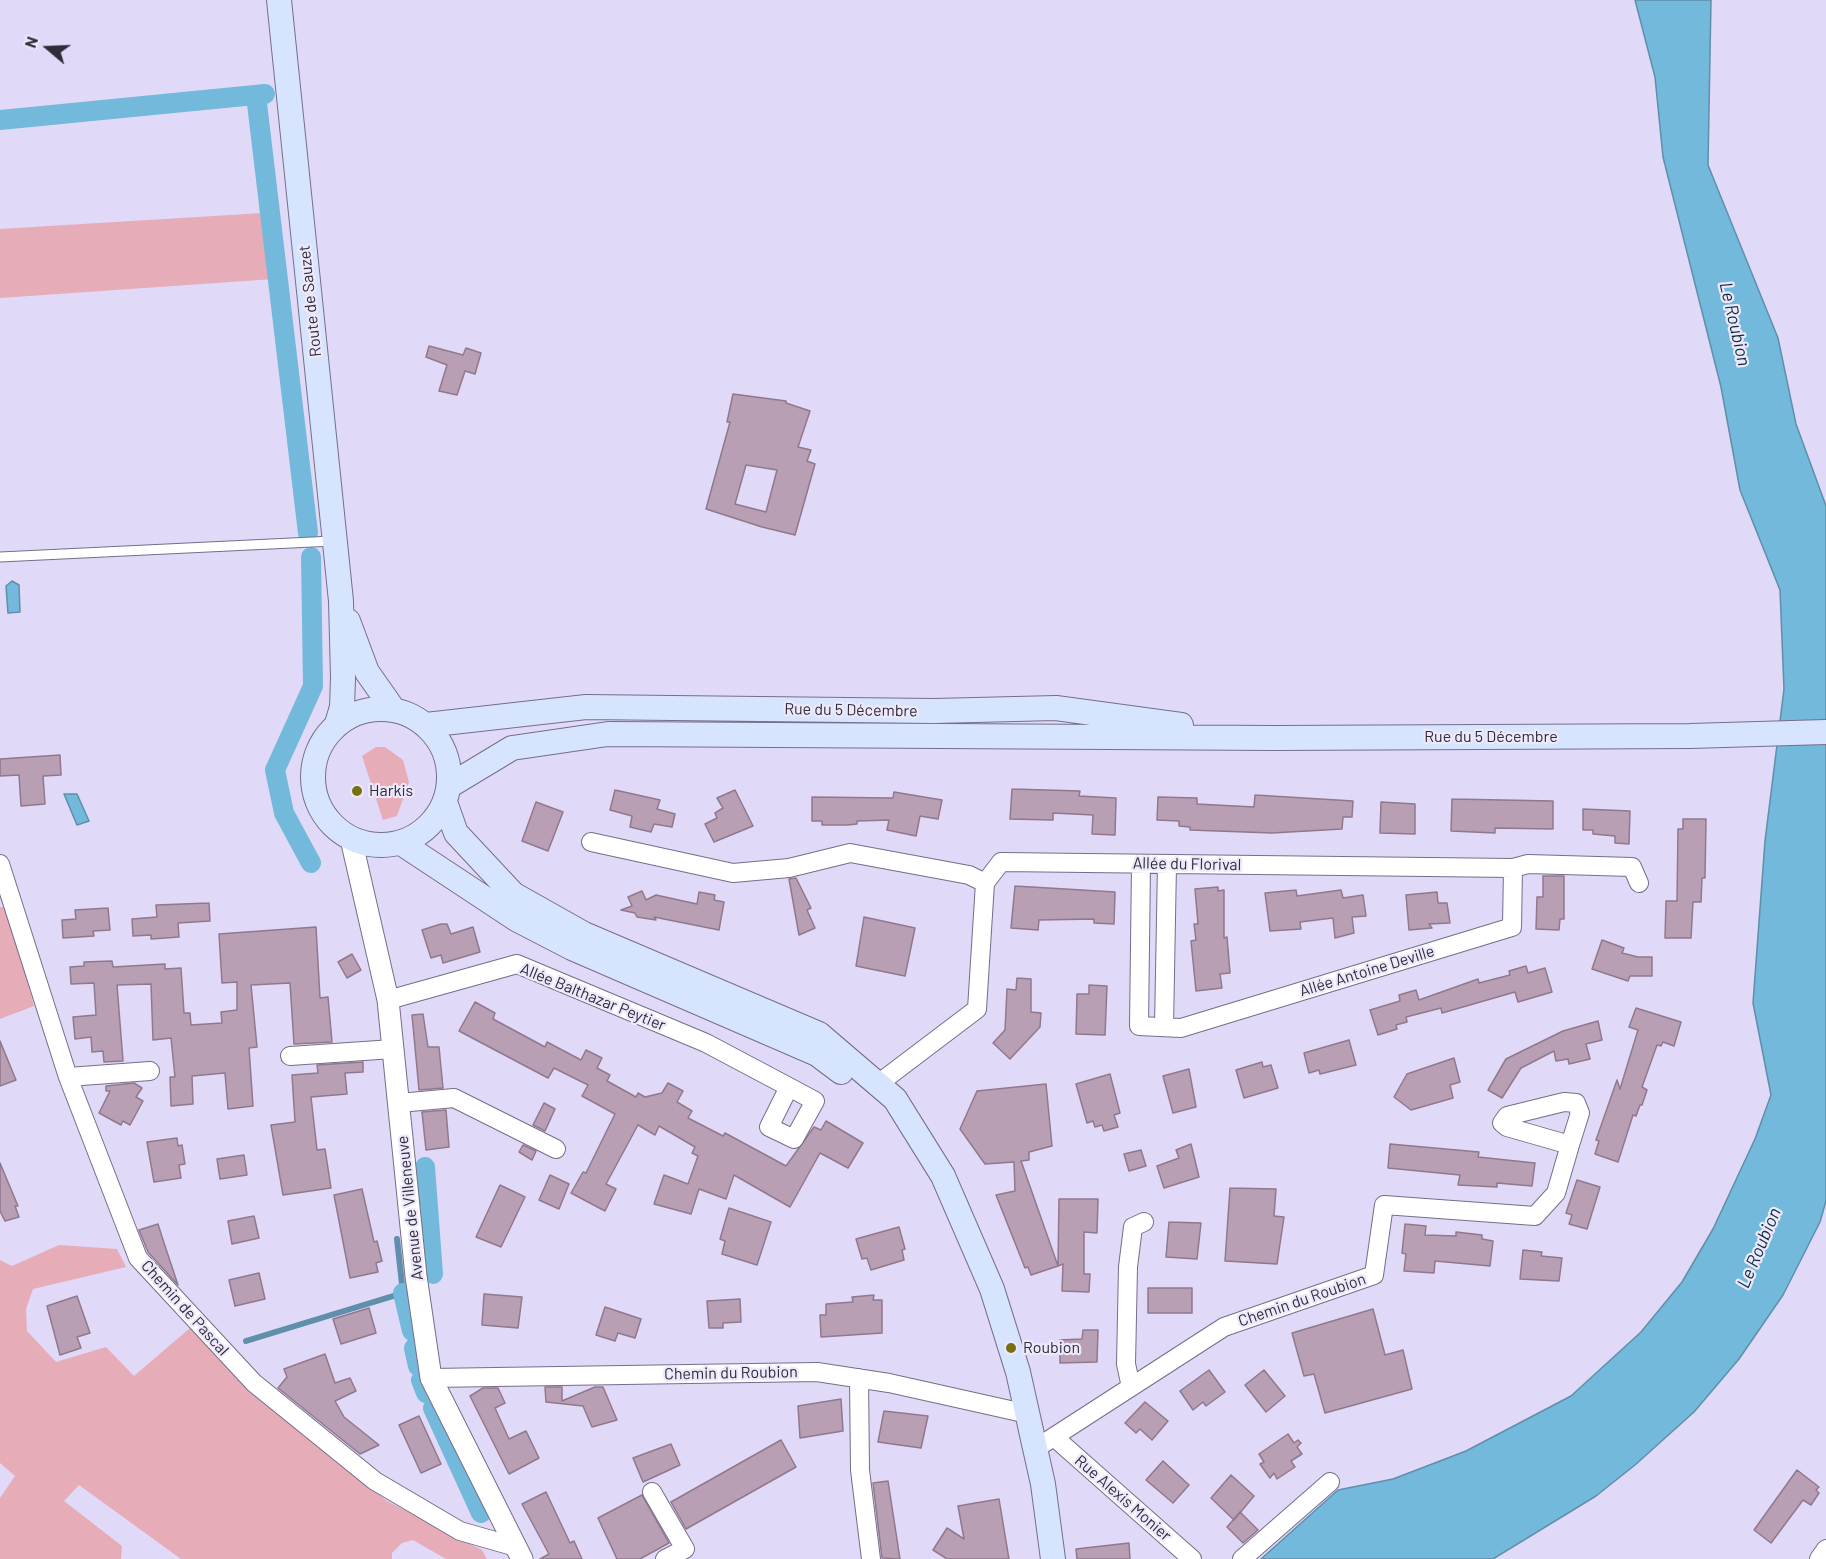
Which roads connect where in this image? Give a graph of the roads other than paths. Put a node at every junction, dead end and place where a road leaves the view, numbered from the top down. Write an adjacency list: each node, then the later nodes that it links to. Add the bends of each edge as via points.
1 (279, 0): 2 (main road, Route de Sauzet)
2 (335, 541): 3 (lane); 4 (main road, Route de Sauzet)
3 (0, 557)
4 (341, 601): 5 (main road, Route de Sauzet, via 367,672); 6 (main road, Route de Sauzet, via 343,678)
5 (393, 709): 6 (main road, via 373,708); 7 (main road)
6 (337, 724): 11 (main road, via 322,741 313,762 312,785 319,807 332,826)
7 (426, 725): 9 (main road, Rue du 5 Décembre, via 586,707 934,711 1056,708); 10 (main road, via 440,742 448,764)
8 (1826, 732): 9 (main road, Rue du 5 Décembre)
9 (1275, 738): 10 (main road, Rue du 5 Décembre, via 608,734 512,748)
10 (447, 794): 13 (main road, via 435,820 420,834); 26 (main road, via 456,833 513,894 584,934 819,1034)
11 (351, 839): 13 (main road, via 367,845); 20 (street, Avenue de Villeneuve)
12 (591, 842): 19 (street, via 733,873 789,868 850,854 969,875)
13 (401, 843): 31 (main road, via 516,919 572,948 818,1054 885,1108)
14 (0, 864): 25 (street, Chemin de Pascal)
15 (1142, 864): 16 (street, Allée du Florival); 19 (street, Allée du Florival, via 1001,861); 21 (street, Allée Antoine Deville, via 1139,1026)
16 (1167, 864): 17 (street, Allée du Florival); 21 (street)
17 (1513, 868): 18 (street, Allée du Florival, via 1528,864 1632,867); 21 (street, Allée Antoine Deville, via 1512,927 1181,1028)
18 (1639, 883)
19 (985, 884): 26 (street, via 977,1009)
20 (388, 1000): 22 (street, Avenue de Villeneuve); 27 (street, Allée Balthazar Peytier, via 517,964 706,1043)
21 (1164, 1027)
22 (393, 1049): 23 (street); 28 (street, Avenue de Villeneuve)
23 (290, 1056)
24 (150, 1071): 25 (street)
25 (68, 1077): 41 (street, Chemin de Pascal, via 138,1258 254,1383 375,1481 460,1531)
26 (878, 1084): 31 (main road, via 895,1099)
27 (789, 1087)
28 (399, 1103): 30 (street, via 454,1098); 33 (street, Avenue de Villeneuve, via 416,1276)
29 (1570, 1145): 35 (street, Chemin du Roubion, via 1556,1193 1535,1216 1384,1206 1374,1275 1224,1327)
30 (556, 1149)
31 (943, 1176): 36 (main road, via 992,1289 1015,1358)
32 (1144, 1222): 35 (street, via 1133,1227 1128,1267 1126,1364)
33 (431, 1378): 34 (street, Chemin du Roubion, via 748,1372 817,1372); 41 (street, Avenue de Villeneuve)
34 (860, 1378): 36 (street, Chemin du Roubion); 43 (street, via 860,1470)
35 (1131, 1387): 37 (street, Chemin du Roubion)
36 (1028, 1414): 37 (main road)
37 (1044, 1443): 44 (main road); 45 (street, Rue Alexis Monier)
38 (1330, 1482): 46 (street)
39 (652, 1492): 42 (street, via 685,1549)
40 (1826, 1549): 47 (street)
41 (519, 1553)
42 (665, 1559)
43 (871, 1559)
44 (1053, 1559)
45 (1192, 1559)
46 (1242, 1559)
47 (1819, 1559)

